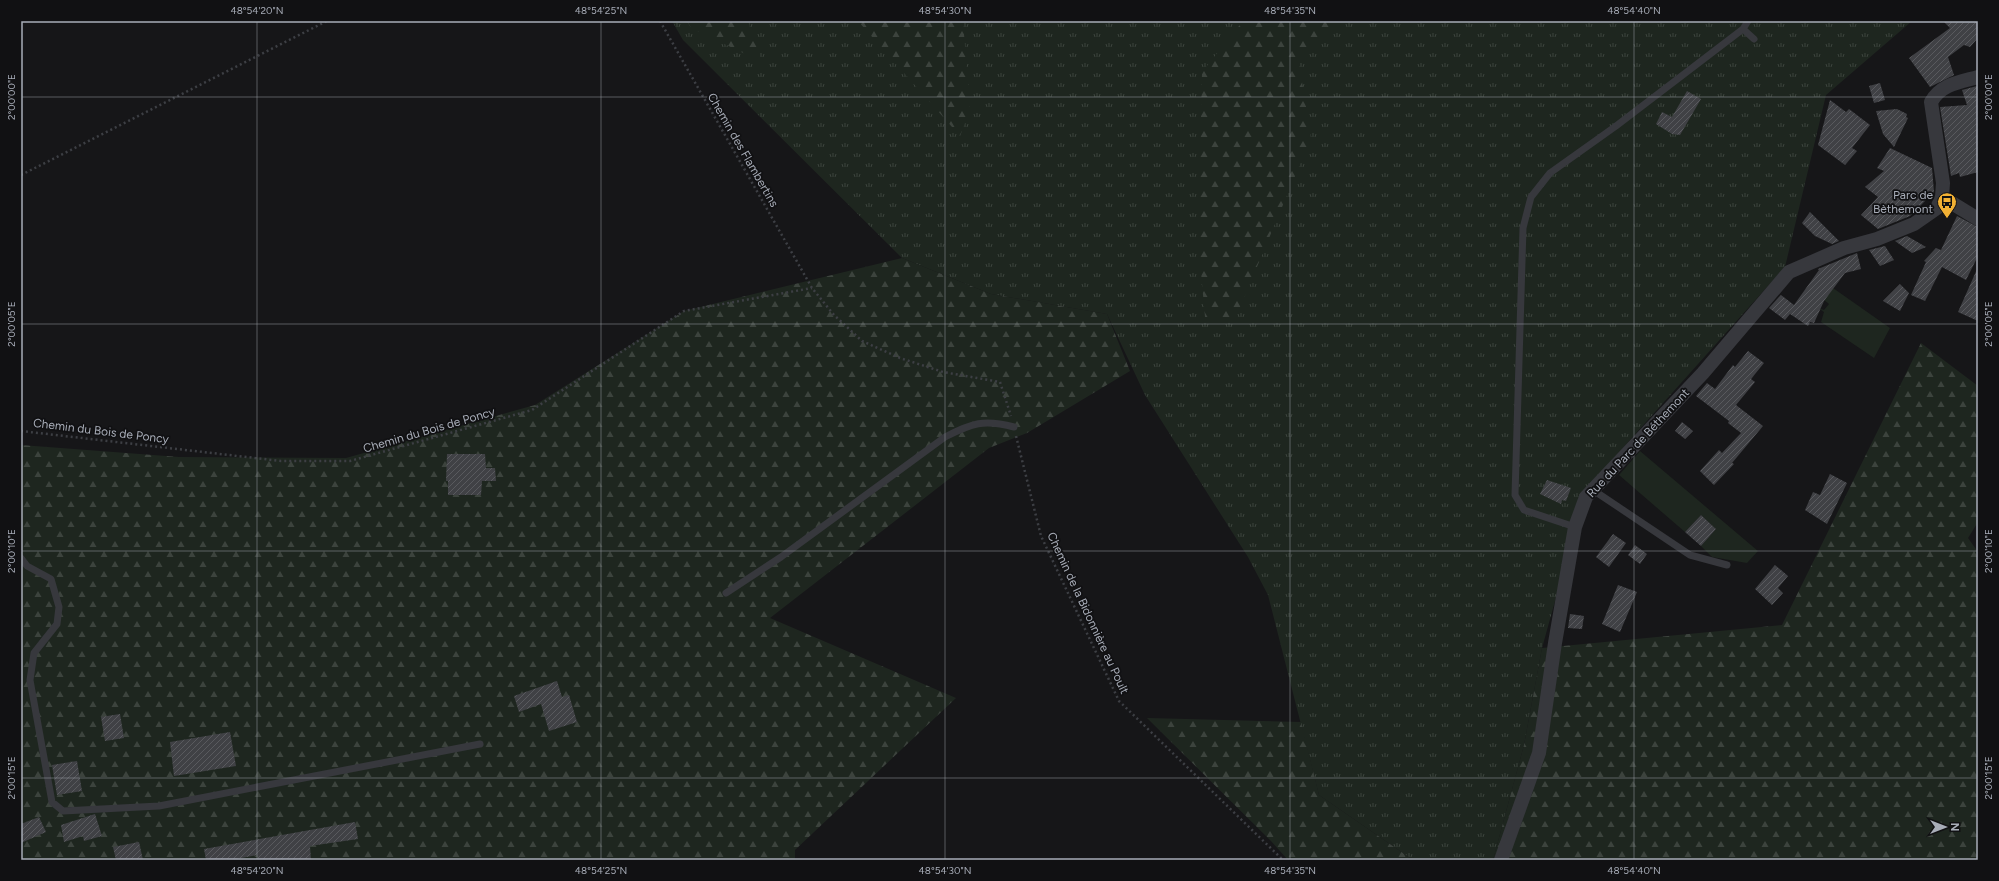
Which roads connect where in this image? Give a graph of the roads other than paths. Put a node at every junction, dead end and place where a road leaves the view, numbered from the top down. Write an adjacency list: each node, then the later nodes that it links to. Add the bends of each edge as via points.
1 (1748, 21): 2 (lane)
2 (1744, 29): 3 (lane); 9 (lane, via 1550,173 1530,197 1523,228 1515,495 1524,510)
3 (1754, 39)
4 (1978, 77): 5 (street, via 1948,86 1937,92 1931,102 1943,183)
5 (1942, 197): 6 (street); 8 (street, Rue du Parc de Béthemont, via 1937,208 1914,224 1877,239 1844,248 1789,272 1703,373)
6 (1978, 219)
7 (1014, 428): 12 (lane, via 996,422 985,422 962,428 946,437 781,557)
8 (1593, 490): 9 (street, Rue du Parc de Béthemont, via 1586,497); 11 (lane, via 1690,555)
9 (1575, 528): 14 (street, Rue du Parc de Béthemont, via 1539,753)
10 (21, 558): 13 (lane, via 27,566 51,579 58,607 57,624 34,653 30,680 52,802 63,811 159,806)
11 (1727, 565)
12 (726, 593)
13 (480, 744)
14 (1501, 860)

